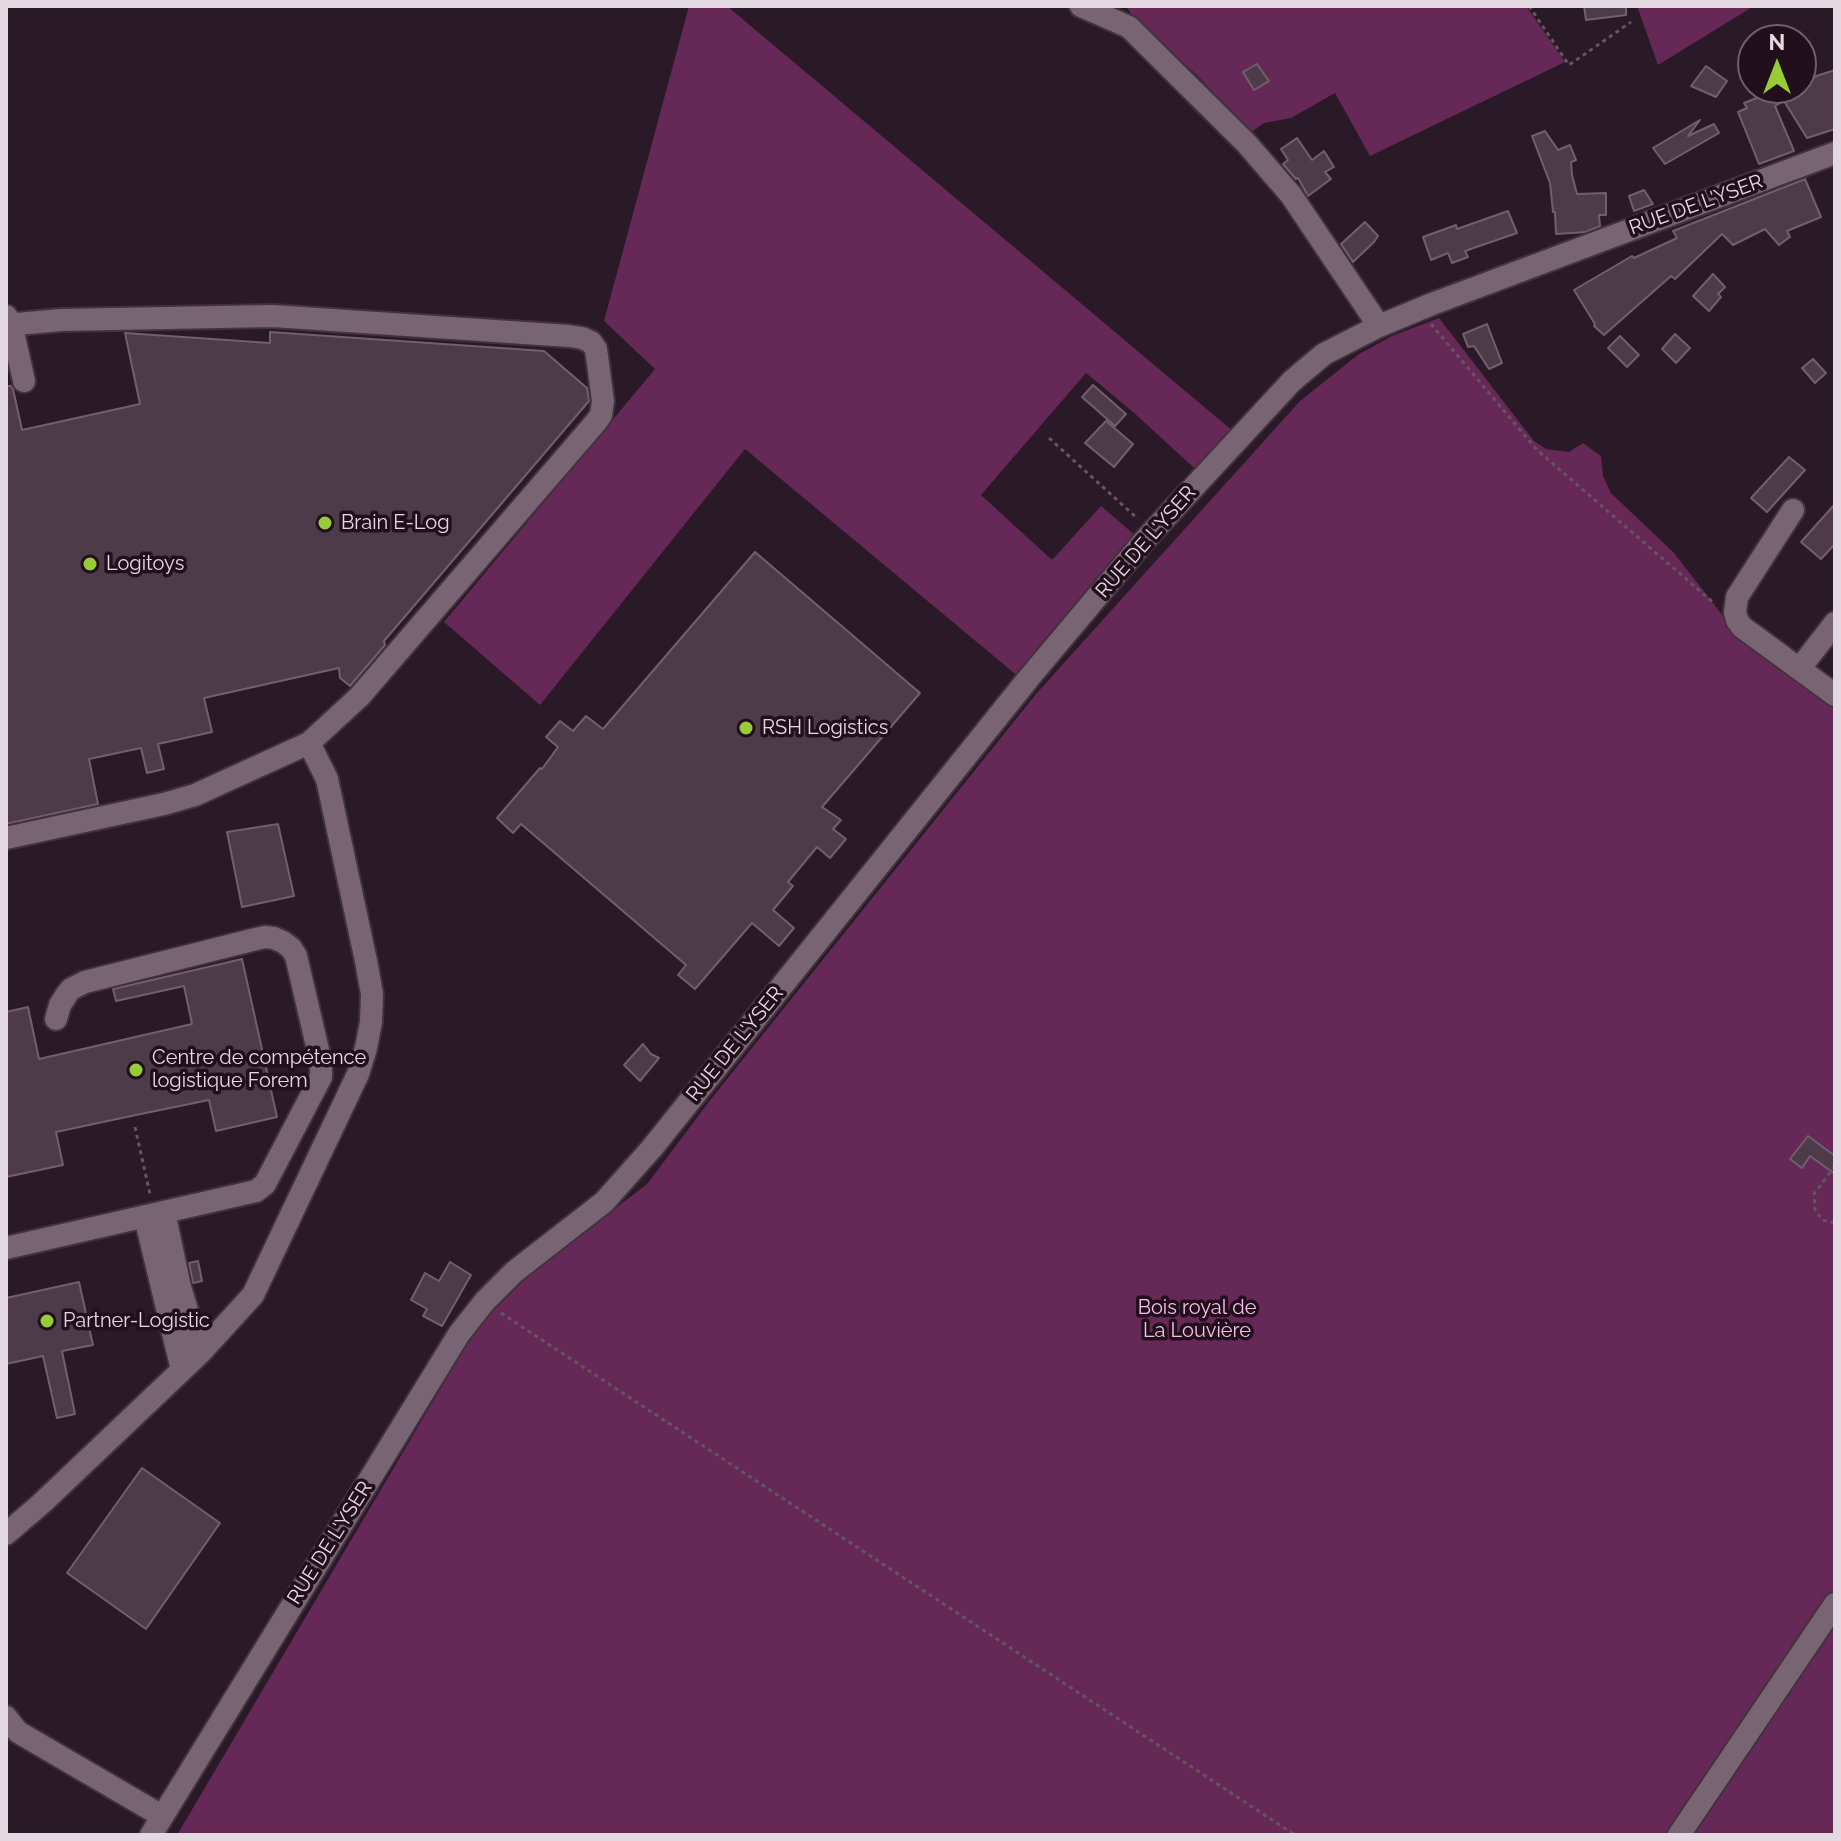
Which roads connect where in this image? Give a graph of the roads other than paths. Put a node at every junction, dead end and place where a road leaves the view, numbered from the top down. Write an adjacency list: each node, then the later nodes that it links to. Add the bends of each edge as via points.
1 (1081, 6): 4 (street, via 1129,27 1247,144 1291,195)
2 (1835, 153): 4 (street, RUE DE L'YSER)
3 (8, 321): 5 (street); 11 (street, via 273,316 569,336 591,342 596,349 603,401 596,422 359,697)
4 (1379, 326): 21 (street, RUE DE L'YSER, via 1324,354 1292,381 1153,532 1028,679 652,1148 604,1202 485,1301 459,1334)
5 (24, 381)
6 (1793, 510): 9 (street, via 1737,597 1735,612 1742,627)
7 (1835, 623): 8 (street)
8 (1826, 646): 9 (street)
9 (1800, 668): 10 (street)
10 (1835, 695)
11 (309, 743): 12 (street, via 195,795); 16 (street, via 327,779 372,994 371,1022 358,1074 253,1295)
12 (6, 838)
13 (56, 1019): 14 (street, via 67,994 85,982 265,937 283,942 296,956 321,1077 265,1184 246,1194)
14 (155, 1214): 15 (street); 16 (street); 17 (street)
15 (6, 1248)
16 (200, 1353): 17 (street)
17 (182, 1370): 18 (street)
18 (6, 1534)
19 (1835, 1604): 22 (street)
20 (10, 1727): 21 (street)
21 (156, 1825)
22 (1679, 1835)

